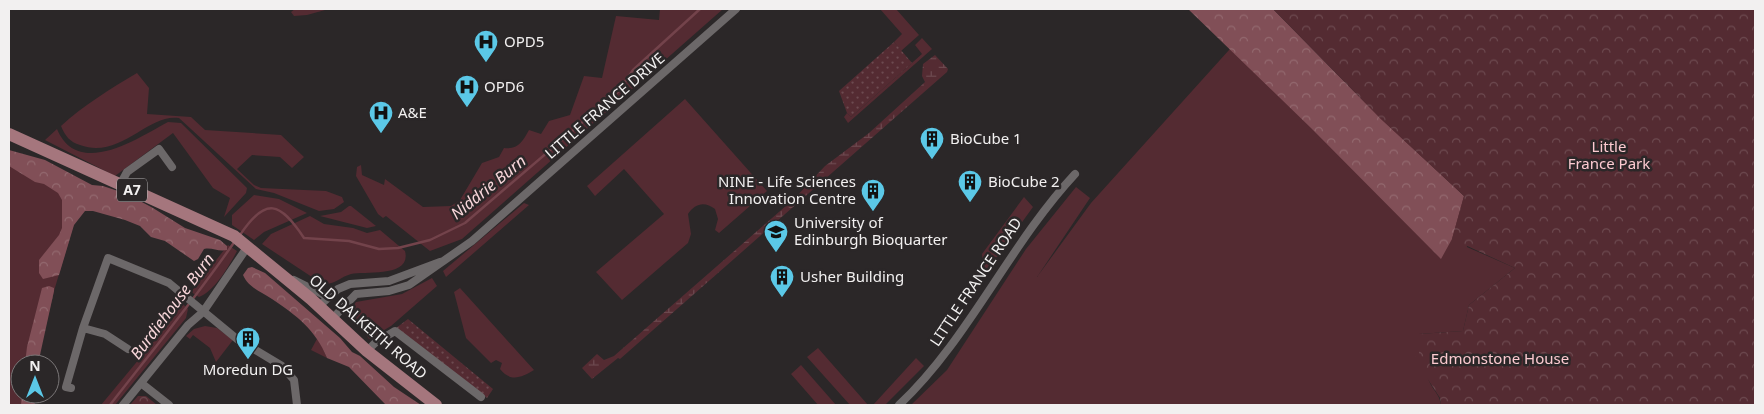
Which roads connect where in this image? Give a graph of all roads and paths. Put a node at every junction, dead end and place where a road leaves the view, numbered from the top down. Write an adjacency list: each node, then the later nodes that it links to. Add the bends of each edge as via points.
1 (736, 9): 7 (street, LITTLE FRANCE DRIVE, via 472,241)
2 (9, 134): 5 (main road, OLD DALKEITH ROAD / A7)
3 (172, 167): 5 (street, via 159,149 127,172)
4 (1075, 174): 23 (street, LITTLE FRANCE ROAD, via 1048,203 1021,240 936,365)
5 (120, 186): 6 (main road, OLD DALKEITH ROAD / A7, via 234,236)
6 (247, 245): 8 (main road, OLD DALKEITH ROAD / A7); 11 (street)
7 (444, 261): 9 (street, LITTLE FRANCE DRIVE, via 389,281 350,284); 12 (street, LITTLE FRANCE DRIVE, via 408,285 389,291 356,294)
8 (279, 272): 9 (street, OLD DALKEITH ROAD); 10 (main road, OLD DALKEITH ROAD / A7)
9 (332, 295): 10 (street, LITTLE FRANCE DRIVE)
10 (319, 306): 12 (main road, OLD DALKEITH ROAD / A7)
11 (203, 312): 13 (street, via 169,283 105,257); 16 (street); 21 (street, via 243,344 287,371 296,386)
12 (332, 319): 15 (main road, OLD DALKEITH ROAD / A7)
13 (83, 328): 14 (street, via 105,334); 17 (street, via 66,386)
14 (129, 348)
15 (367, 351): 18 (street, via 395,331); 22 (main road, OLD DALKEITH ROAD / A7)
16 (141, 383): 19 (street); 20 (street)
17 (71, 388)
18 (481, 397)
19 (123, 405)
20 (169, 405)
21 (297, 405)
22 (436, 405)
23 (899, 405)

